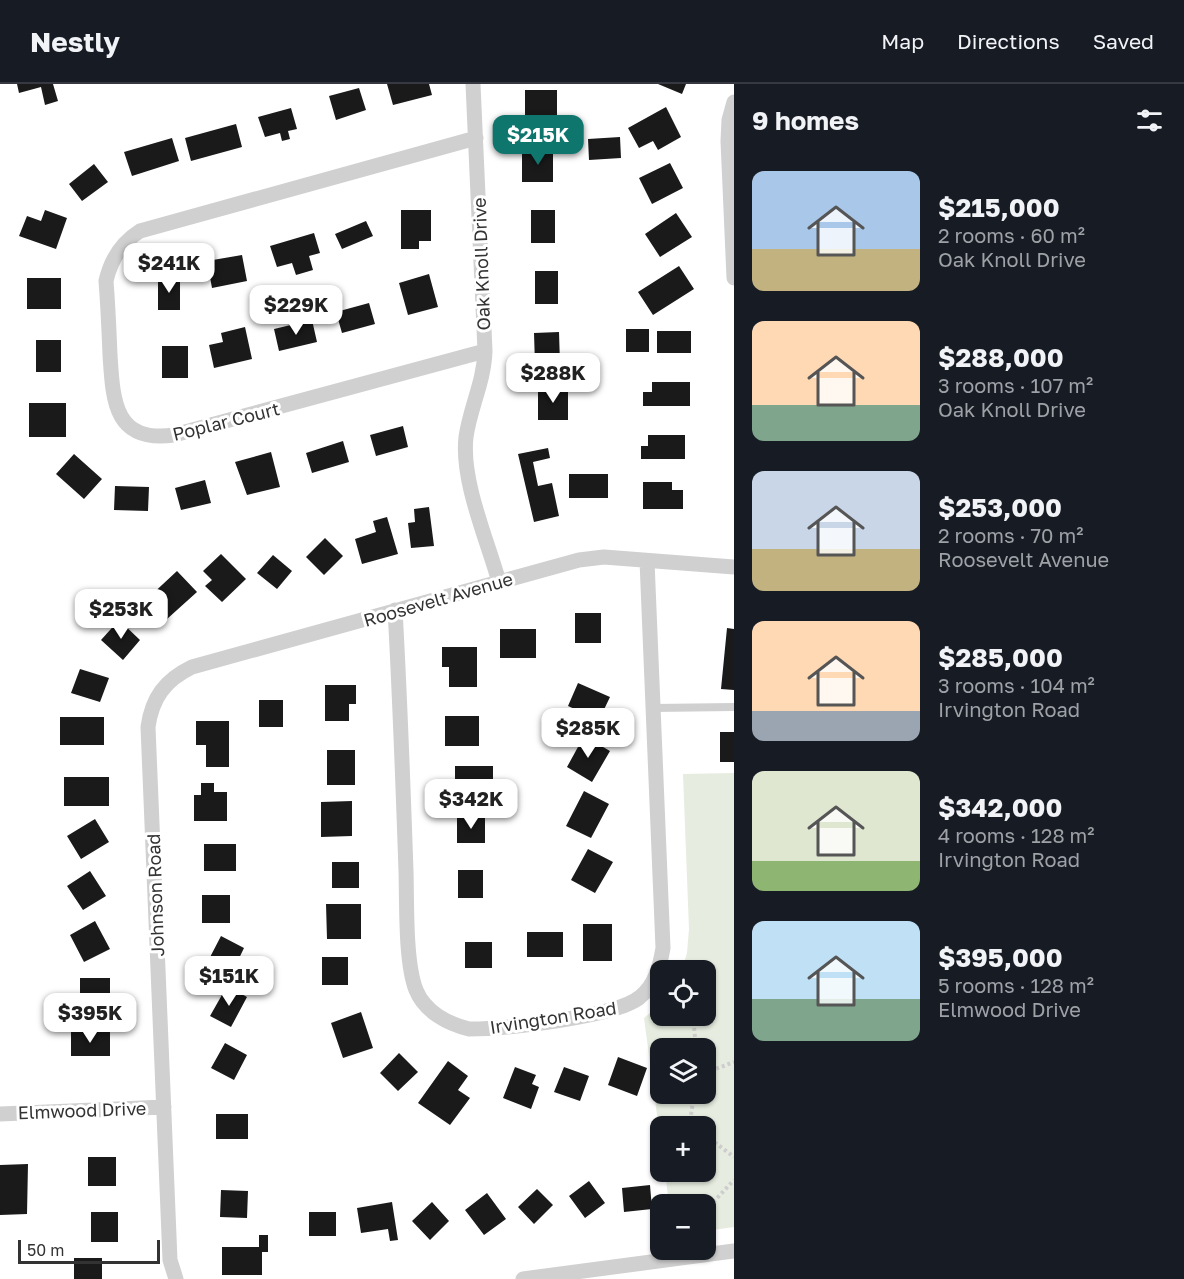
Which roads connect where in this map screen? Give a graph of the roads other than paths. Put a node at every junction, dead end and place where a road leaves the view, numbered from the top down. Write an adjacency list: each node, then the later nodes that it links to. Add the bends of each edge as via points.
1 (473, 84): 3 (street, Oak Knoll Drive)
2 (734, 102): 4 (street, via 728,141)
3 (476, 138): 5 (street, Oak Knoll Drive); 5 (street, Poplar Court, via 140,231 119,250 106,281 114,404 136,432 150,436 174,435)
4 (734, 278)
5 (485, 351): 8 (street, Oak Knoll Drive, via 466,451 468,474)
6 (647, 561): 7 (street, Roosevelt Avenue); 8 (street, Roosevelt Avenue, via 604,557 579,560); 12 (street, Irvington Road)
7 (734, 567)
8 (499, 582): 9 (street, Roosevelt Avenue)
9 (395, 610): 10 (street, Roosevelt Avenue, via 192,667 177,675); 12 (street, Irvington Road, via 412,979 424,1004 454,1025 486,1029 604,1012 633,1003 653,982 663,948)
10 (157, 696): 13 (street, Johnson Road, via 148,727)
11 (734, 707): 12 (lane)
12 (653, 708)
13 (164, 1107): 14 (street, Elmwood Drive); 16 (street, Johnson Road)
14 (0, 1114)
15 (734, 1251): 17 (street)
16 (174, 1277)
17 (523, 1279)

